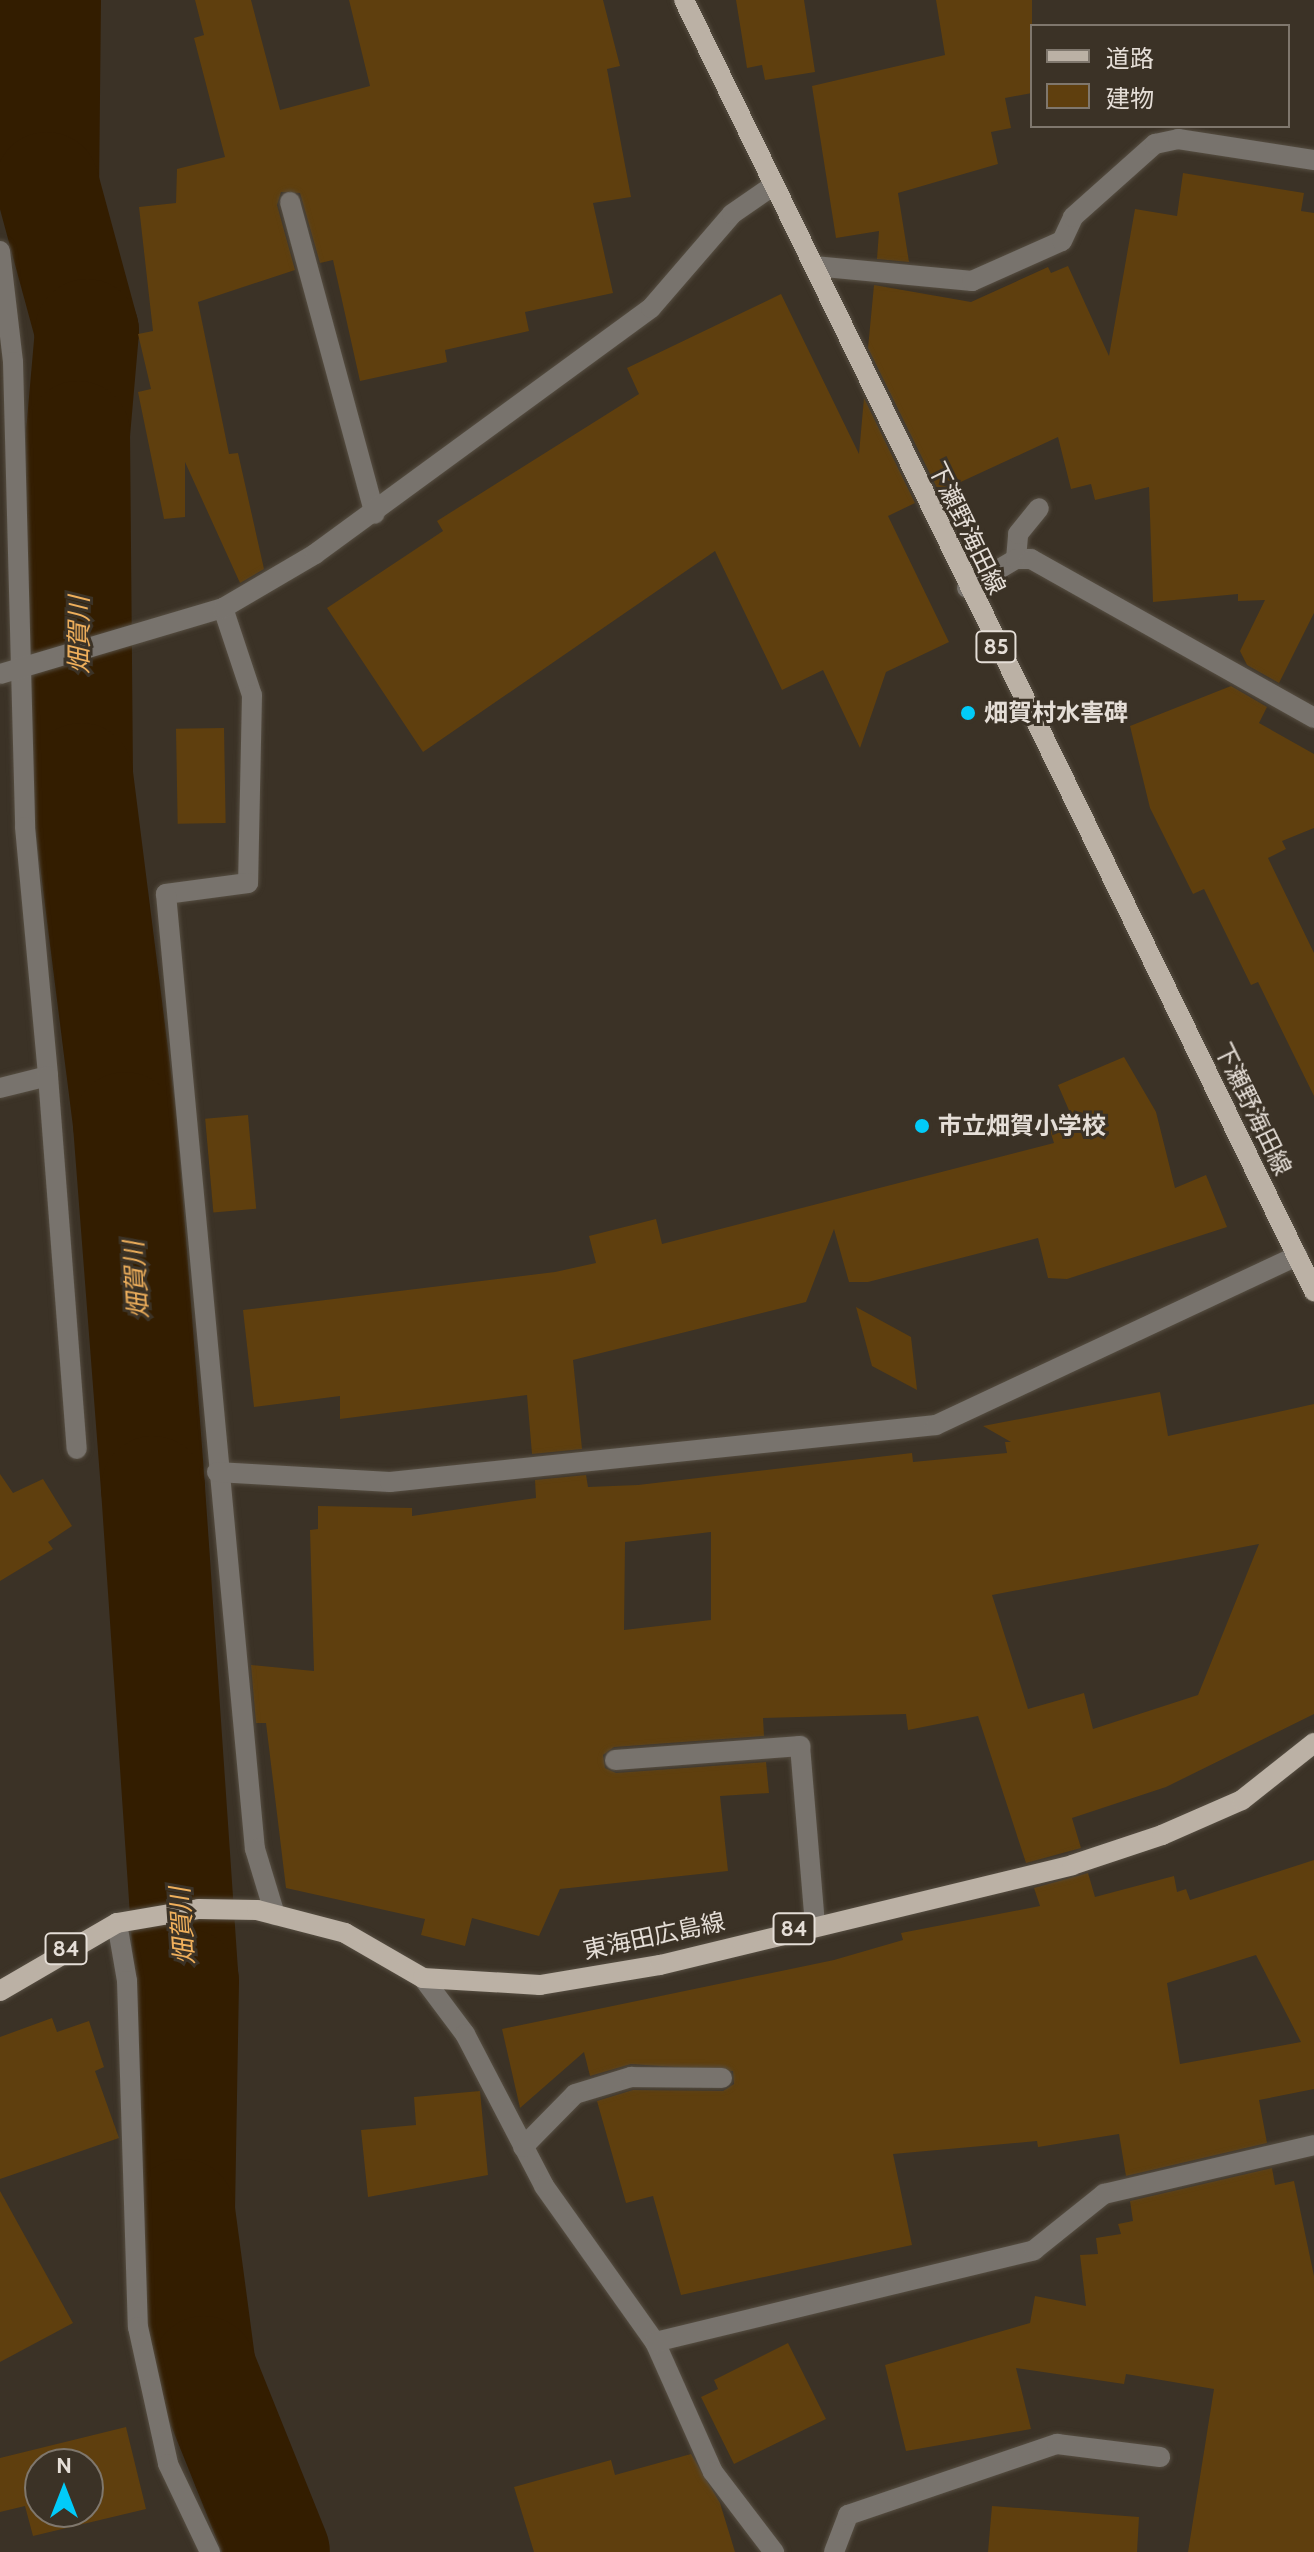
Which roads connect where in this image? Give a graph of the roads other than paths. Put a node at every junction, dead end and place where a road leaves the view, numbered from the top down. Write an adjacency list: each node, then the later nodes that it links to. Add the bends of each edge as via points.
1 (684, 0): 3 (main road, 下瀬野海田線 / 85)
2 (1314, 160): 6 (street, via 1178,139 1155,144 1073,217 1062,241 972,281)
3 (774, 185): 6 (main road, 下瀬野海田線 / 85); 8 (street, via 732,214 651,308)
4 (290, 202): 8 (street)
5 (0, 251): 12 (street, via 13,362)
6 (814, 266): 10 (main road, 下瀬野海田線 / 85)
7 (1039, 508): 9 (street, via 1018,534)
8 (375, 514): 11 (street)
9 (1016, 559): 10 (street); 13 (street, via 1031,559)
10 (967, 588): 16 (main road, 下瀬野海田線 / 85)
11 (223, 608): 12 (street); 19 (street, via 252,695 248,883 166,894)
12 (15, 670): 14 (street)
13 (1314, 718)
14 (48, 1076): 15 (street); 18 (street)
15 (0, 1088)
16 (1297, 1256): 17 (main road, 下瀬野海田線 / 85); 19 (street, via 936,1425 390,1482)
17 (1314, 1291)
18 (77, 1449)
19 (217, 1472): 22 (street)
20 (1314, 1743): 24 (main road, 東海田広島線 / 84, via 1242,1800 1162,1835 1072,1865)
21 (615, 1760): 24 (street, via 800,1746)
22 (266, 1912): 23 (main road, 東海田広島線 / 84); 25 (main road, 東海田広島線 / 84, via 345,1933)
23 (126, 1919): 26 (main road, 東海田広島線 / 84); 32 (street, via 138,2327 168,2464)
24 (815, 1924): 25 (main road, 東海田広島線 / 84, via 660,1965 540,1985)
25 (423, 1978): 29 (street, via 465,2034)
26 (0, 1991)
27 (722, 2078): 29 (street, via 631,2077 575,2094)
28 (1314, 2145): 30 (street, via 1104,2194 1034,2250)
29 (523, 2147): 30 (street, via 603,2276)
30 (655, 2342): 33 (street, via 713,2472)
31 (1160, 2457): 34 (street, via 1057,2444 848,2515)
32 (210, 2552)
33 (774, 2552)
34 (834, 2552)

